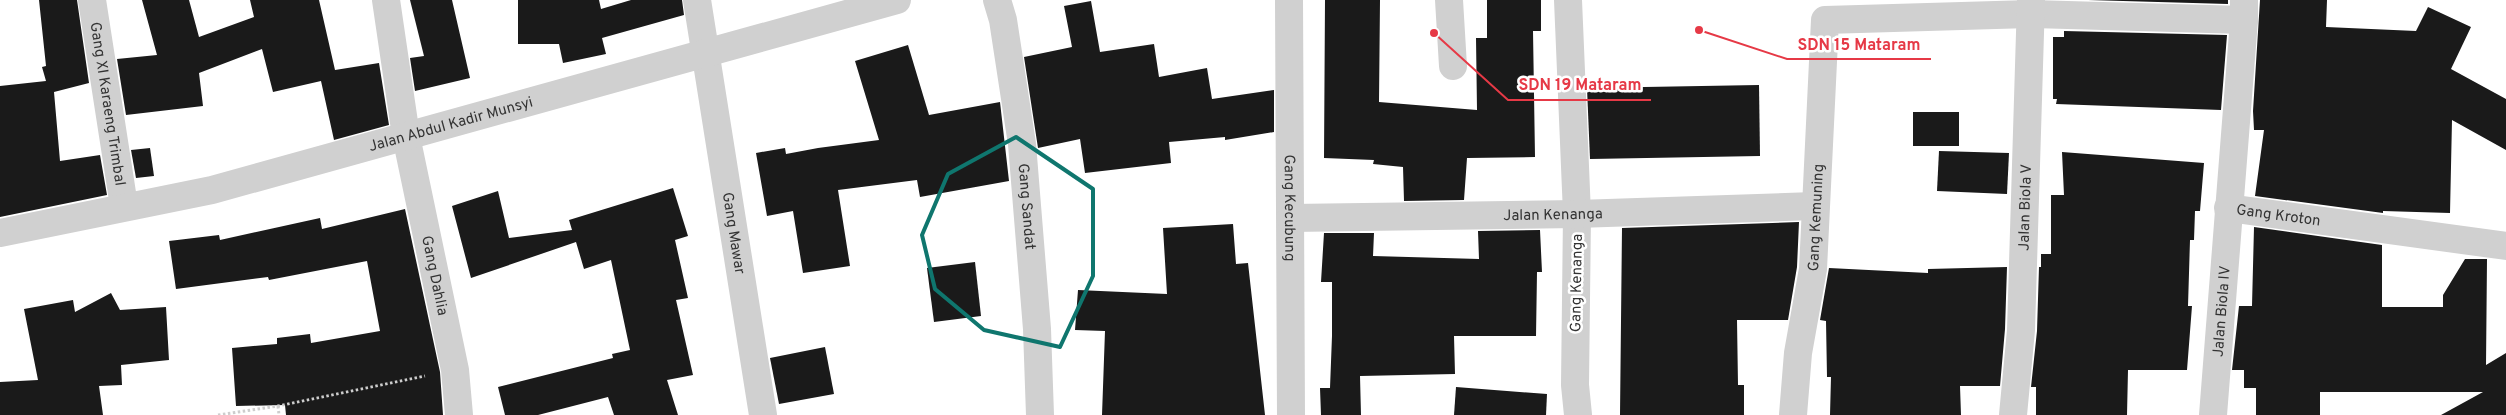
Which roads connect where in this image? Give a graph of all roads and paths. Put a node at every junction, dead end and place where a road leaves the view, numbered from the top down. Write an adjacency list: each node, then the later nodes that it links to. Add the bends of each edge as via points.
1 (92, 0): 14 (street, Gang XI Karaeng Trimbal)
2 (386, 0): 13 (street, Gang Dahlia)
3 (697, 0): 11 (street, Gang Mawar)
4 (897, 0): 11 (street, Jalan Abdul Kadir Munsyi)
5 (997, 0): 27 (street, Gang Sandat, via 1022,144 1037,329)
6 (1289, 0): 18 (street, Gang Kecubung)
7 (1449, 0): 12 (street)
8 (1568, 0): 17 (street, Gang Kenanga)
9 (2031, 7): 10 (street); 15 (street, Gang Kemuning, via 1825,20); 31 (street, Jalan Biola V, via 2020,330)
10 (2244, 10): 16 (street, Gang Kroton)
11 (705, 52): 13 (street, Jalan Abdul Kadir Munsyi); 26 (street, Gang Mawar)
12 (1453, 66)
13 (406, 136): 14 (street, Jalan Abdul Kadir Munsyi, via 212,190); 21 (street, Gang Dahlia)
14 (124, 206): 19 (street, Jalan Abdul Kadir Munsyi)
15 (1814, 206): 17 (street, Jalan Kenanga); 30 (street, Gang Kemuning, via 1812,276 1798,353)
16 (2228, 208): 20 (street, Gang Kroton); 32 (street, Jalan Biola IV)
17 (1577, 214): 18 (street, Jalan Kenanga); 29 (street, Gang Kenanga, via 1575,385)
18 (1291, 218): 28 (street, Gang Kecubung)
19 (0, 233)
20 (2506, 246)
21 (455, 370): 22 (path); 25 (street, Gang Dahlia)
22 (278, 406): 23 (path); 24 (path)
23 (218, 415)
24 (279, 415)
25 (459, 415)
26 (762, 415)
27 (1040, 415)
28 (1291, 415)
29 (1578, 415)
30 (1793, 415)
31 (2012, 415)
32 (2212, 415)

